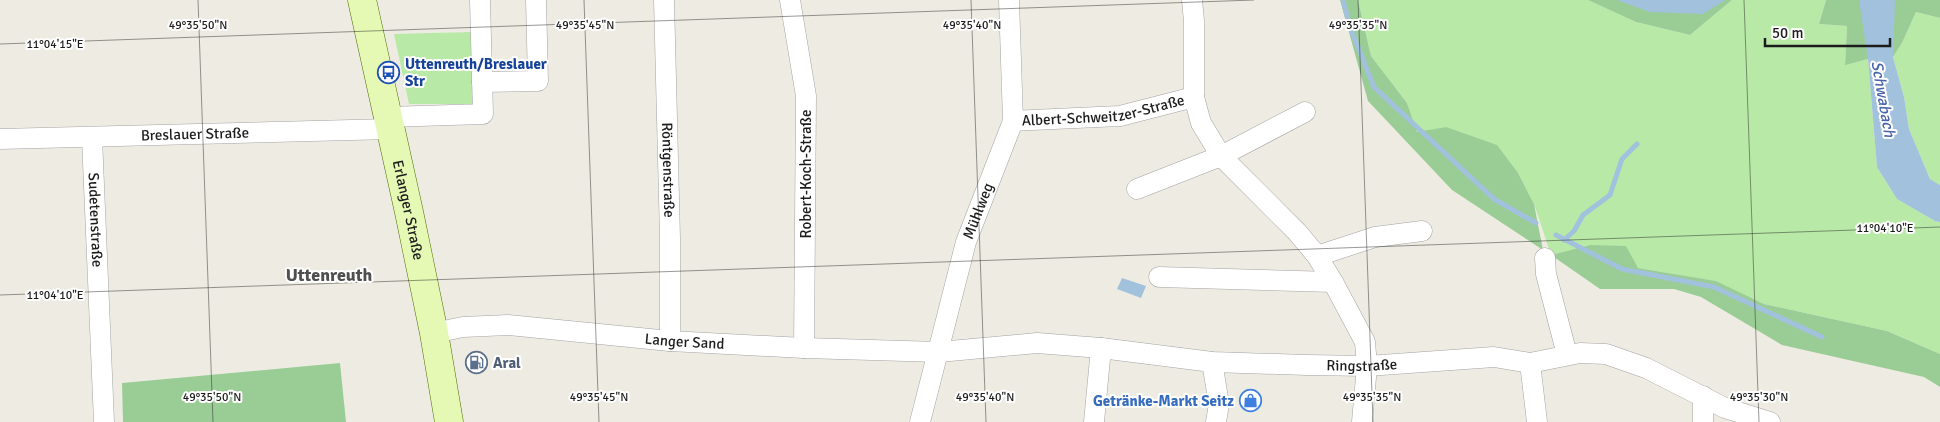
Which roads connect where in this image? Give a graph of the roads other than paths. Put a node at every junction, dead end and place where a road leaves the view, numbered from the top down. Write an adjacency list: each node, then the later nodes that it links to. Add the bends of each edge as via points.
1 (362, 0): 12 (main road, Erlanger Straße)
2 (480, 0): 8 (street)
3 (536, 0): 8 (street, via 538,81)
4 (664, 0): 23 (street, Röntgenstraße)
5 (790, 0): 24 (street, Robert-Koch-Straße, via 806,96)
6 (1009, 0): 11 (street, Mühlweg)
7 (1192, 0): 9 (street, Albert-Schweitzer-Straße)
8 (482, 82): 12 (street, Breslauer Straße, via 483,114)
9 (1194, 97): 11 (street, Albert-Schweitzer-Straße, via 1120,116); 15 (street, Albert-Schweitzer-Straße, via 1201,123)
10 (1305, 112): 15 (street)
11 (1013, 121): 26 (street, Mühlweg, via 966,242)
12 (389, 123): 13 (street, Breslauer Straße); 22 (main road, Erlanger Straße)
13 (92, 138): 14 (street, Breslauer Straße); 32 (street, Sudetenstraße)
14 (0, 139)
15 (1221, 156): 16 (street); 18 (street, Albert-Schweitzer-Straße)
16 (1137, 189)
17 (1422, 231): 18 (street, via 1375,237)
18 (1317, 256): 21 (street, Albert-Schweitzer-Straße)
19 (1545, 258): 27 (street, via 1546,274)
20 (1159, 277): 21 (street)
21 (1333, 282): 30 (street, Albert-Schweitzer-Straße, via 1365,342)
22 (434, 334): 23 (street, Langer Sand, via 463,327 508,325); 33 (main road, Erlanger Straße)
23 (670, 341): 24 (street, Langer Sand)
24 (804, 348): 26 (street, Langer Sand)
25 (1102, 348): 26 (street, Ringstraße, via 1037,343); 28 (street, Ringstraße); 35 (street)
26 (939, 352): 34 (street, Mühlweg)
27 (1567, 355): 29 (street, Ringstraße); 31 (street, Ringstraße, via 1606,354 1646,368)
28 (1212, 362): 30 (street, Ringstraße); 36 (street, via 1219,404)
29 (1530, 363): 30 (street, Ringstraße, via 1494,357); 38 (street)
30 (1367, 366): 37 (street, Albert-Schweitzer-Straße)
31 (1703, 396): 39 (street); 40 (street, Ringstraße, via 1725,408)
32 (104, 422)
33 (449, 422)
34 (920, 422)
35 (1094, 422)
36 (1216, 422)
37 (1362, 422)
38 (1537, 422)
39 (1704, 422)
40 (1770, 422)

